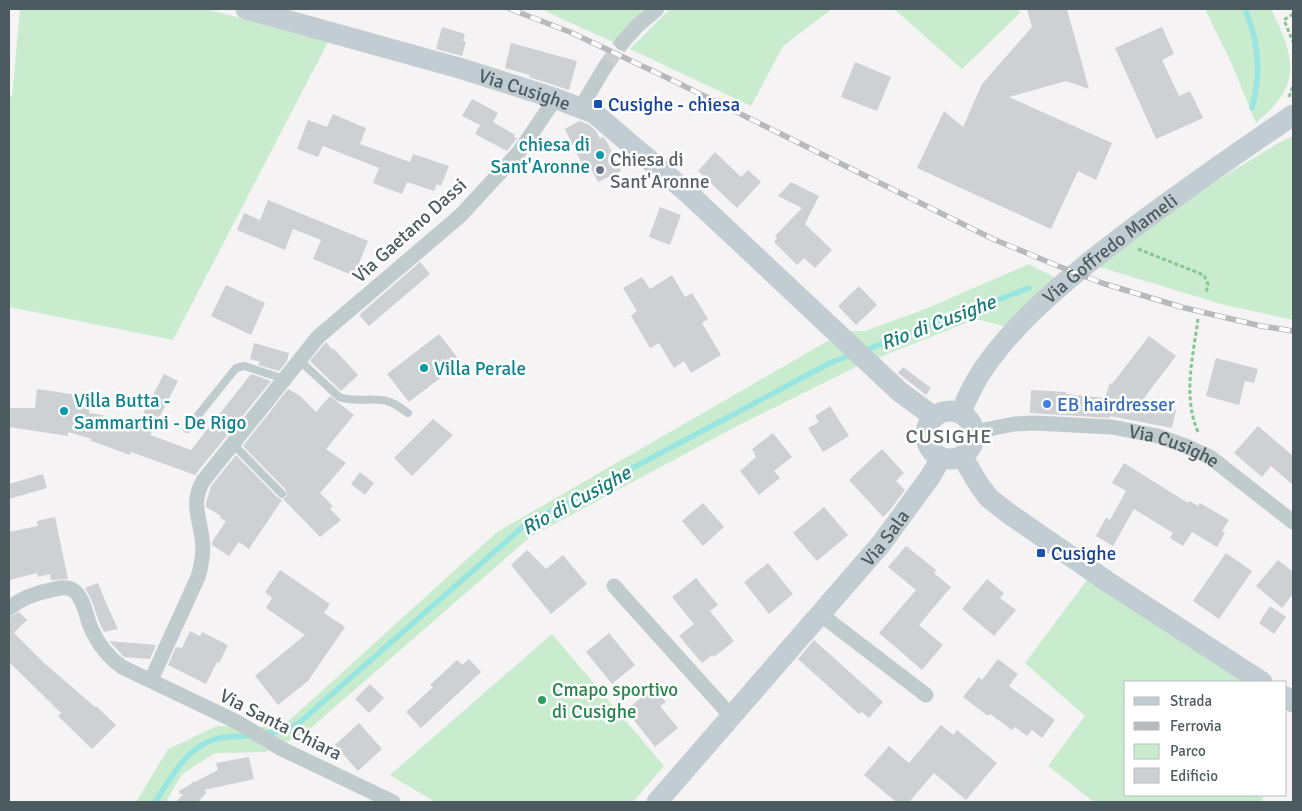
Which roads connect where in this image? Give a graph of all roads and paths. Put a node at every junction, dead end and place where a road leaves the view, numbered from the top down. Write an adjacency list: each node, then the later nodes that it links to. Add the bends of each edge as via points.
1 (246, 9): 7 (street, Via Cusighe)
2 (657, 9): 5 (street)
3 (1293, 14): 4 (path, via 1284,20)
4 (1293, 42)
5 (622, 43)
6 (605, 67): 8 (street)
7 (554, 98): 8 (street, Via Cusighe); 13 (street, Via Gaetano Dassi, via 519,152 461,215 325,330)
8 (581, 107): 17 (street, Via Cusighe, via 594,112 647,157 753,252 900,392)
9 (1293, 115): 16 (street, Via Goffredo Mameli, via 1093,258 1050,296 983,368 966,397)
10 (1136, 248): 11 (path, via 1204,275 1208,284)
11 (1206, 294)
12 (1198, 319): 22 (path, via 1189,388 1193,421 1213,451)
13 (299, 360): 14 (street, Via Gaetano Dassi); 15 (lane, via 340,397 385,400)
14 (284, 379): 18 (lane, via 244,366 236,368); 20 (street, Via Gaetano Dassi)
15 (408, 413)
16 (961, 414): 17 (street, via 947,412); 19 (street, via 967,418)
17 (934, 417): 21 (street, via 926,431 929,447 934,454)
18 (187, 429)
19 (974, 432): 21 (street, via 972,446); 22 (street, Via Cusighe, via 1035,423 1112,427 1158,436)
20 (233, 444): 23 (lane); 28 (street, Via Gaetano Dassi, via 203,481 197,495 202,539 201,566)
21 (952, 457): 27 (street, Via Sala, via 930,477 881,544); 29 (street, via 1008,514)
22 (1210, 457): 24 (street, Via Cusighe)
23 (282, 494)
24 (1293, 522)
25 (614, 586): 31 (street)
26 (9, 608): 28 (street, via 37,593 62,588 76,592 92,631 108,655 122,667)
27 (820, 614): 30 (street); 31 (street, Via Sala)
28 (151, 680): 32 (street, Via Santa Chiara, via 237,722 280,748)
29 (1260, 681)
30 (926, 695)
31 (731, 716): 33 (street, Via Sala)
32 (393, 802)
33 (657, 802)

